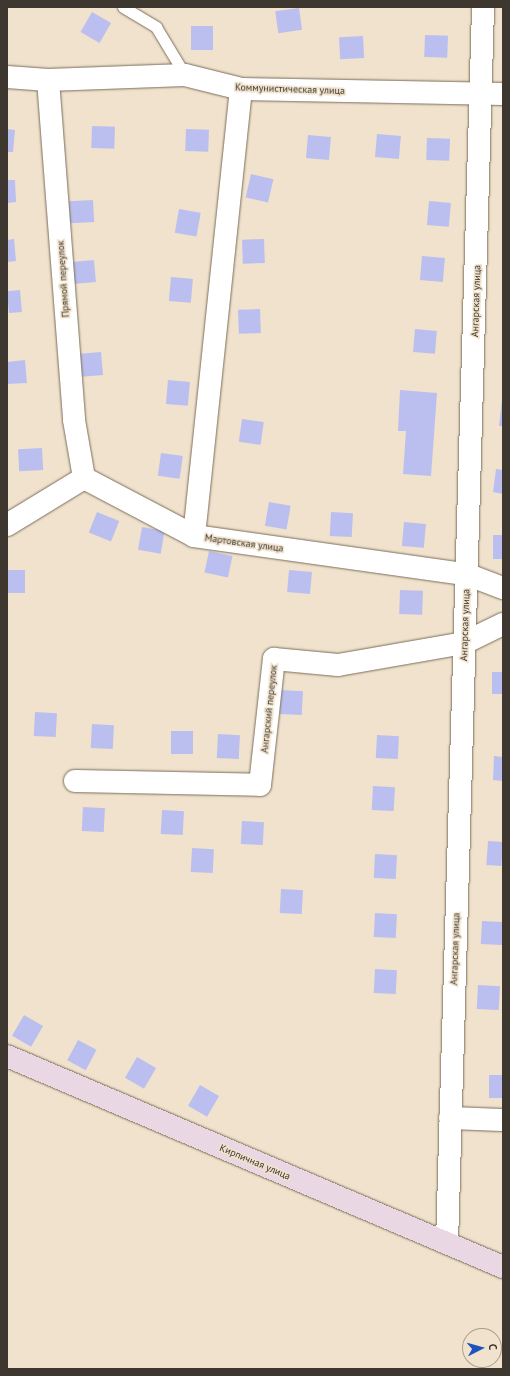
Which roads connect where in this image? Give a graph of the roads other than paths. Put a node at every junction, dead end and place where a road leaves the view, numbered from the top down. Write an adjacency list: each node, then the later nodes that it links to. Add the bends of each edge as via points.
1 (123, 7): 3 (lane, via 156,27)
2 (483, 7): 7 (street, Ангарская улица)
3 (185, 75): 5 (street, Коммунистическая улица); 6 (street, Коммунистическая улица)
4 (7, 76): 5 (street, Коммунистическая улица)
5 (48, 80): 8 (street, Прямой переулок, via 74,420)
6 (241, 89): 7 (street, Коммунистическая улица); 10 (street)
7 (493, 94): 11 (street, Ангарская улица)
8 (84, 478): 9 (street); 10 (street, Мартовская улица)
9 (7, 524)
10 (194, 536): 11 (street, Мартовская улица)
11 (466, 574): 12 (street, Мартовская улица); 14 (street, Ангарская улица)
12 (503, 588)
13 (503, 624): 14 (street, Ангарский переулок)
14 (464, 643): 15 (street, Ангарский переулок, via 338,665 274,659 260,786); 17 (street, Ангарская улица)
15 (75, 781)
16 (7, 1056): 19 (street, Кирпичная улица)
17 (450, 1118): 18 (street); 19 (street, Ангарская улица)
18 (503, 1120)
19 (447, 1244): 20 (street, Кирпичная улица)
20 (503, 1268)

